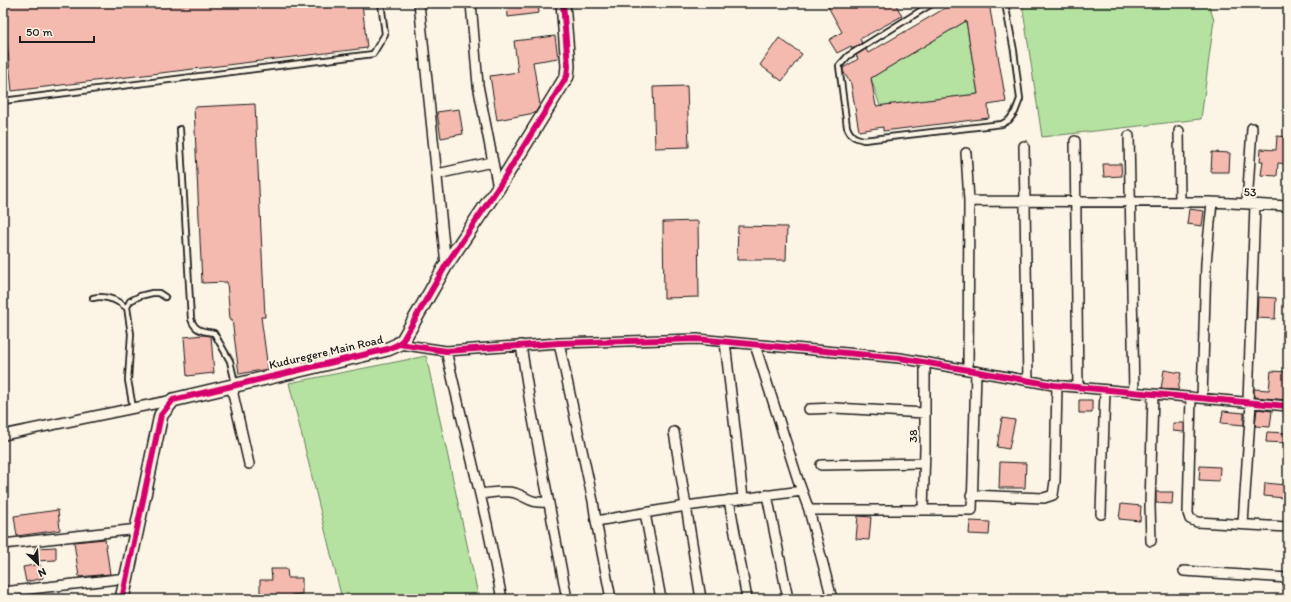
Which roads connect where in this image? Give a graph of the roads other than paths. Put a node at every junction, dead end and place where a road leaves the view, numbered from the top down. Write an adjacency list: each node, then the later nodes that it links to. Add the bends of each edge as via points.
1 (381, 3): 7 (lane, via 385,34 373,54)
2 (419, 3): 16 (street)
3 (471, 3): 15 (street, via 478,85)
4 (563, 3): 17 (street, Kuduregere Main Road, via 567,76)
5 (933, 3): 6 (lane, via 848,56 839,66 847,127 853,138 864,140 1002,124 1010,120 1020,99)
6 (1005, 3)
7 (3, 101)
8 (1252, 128): 24 (street)
9 (180, 129): 39 (lane, via 191,319 198,330 214,333 230,362)
10 (1179, 131): 22 (street)
11 (1128, 136): 21 (street)
12 (1075, 141): 20 (street)
13 (1024, 146): 19 (street)
14 (966, 152): 18 (street)
15 (492, 162): 16 (street); 17 (street)
16 (437, 174): 26 (street)
17 (498, 188): 26 (street, Kuduregere Main Road)
18 (969, 201): 19 (street, 53); 37 (street)
19 (1025, 201): 20 (street, 53); 38 (street)
20 (1076, 202): 21 (street, 53); 41 (street)
21 (1129, 202): 22 (street, 53); 43 (street)
22 (1180, 202): 23 (street, 53)
23 (1212, 202): 24 (street, 53); 46 (street, via 1206,263)
24 (1251, 204): 25 (street, 53); 48 (street)
25 (1288, 206)
26 (446, 265): 32 (street, Kuduregere Main Road)
27 (165, 297): 29 (lane, via 159,293 140,296 130,301)
28 (93, 298): 29 (lane, via 108,298)
29 (127, 308): 50 (lane, via 131,334 128,380)
30 (725, 342): 31 (street, via 697,339); 34 (street); 62 (street)
31 (559, 343): 33 (street); 70 (street)
32 (399, 344): 35 (street); 39 (street, Kuduregere Main Road, via 388,349)
33 (521, 345): 35 (street); 64 (street)
34 (755, 345): 36 (street, via 900,358); 58 (street)
35 (446, 351): 59 (street)
36 (925, 363): 37 (street); 52 (street, 38)
37 (972, 371): 38 (street); 61 (street)
38 (1028, 381): 40 (street)
39 (235, 385): 47 (street, Kuduregere Main Road); 56 (street, via 233,394)
40 (1057, 385): 41 (street); 61 (street, via 1053,495 1044,498)
41 (1078, 387): 42 (street)
42 (1105, 390): 43 (street); 69 (street)
43 (1134, 392): 44 (street)
44 (1153, 394): 45 (street); 74 (street)
45 (1191, 397): 46 (street); 71 (street, via 1188,513 1190,519 1197,522)
46 (1202, 398): 48 (street)
47 (173, 400): 50 (street); 73 (street, via 161,415)
48 (1250, 402): 49 (street); 71 (street)
49 (1288, 406)
50 (133, 408): 54 (street)
51 (809, 409): 52 (street)
52 (925, 413): 55 (street, 38)
53 (674, 432): 65 (street)
54 (3, 435)
55 (924, 463): 57 (street); 67 (street, 38)
56 (249, 464)
57 (821, 465)
58 (802, 491): 60 (street); 66 (street)
59 (480, 494): 64 (street, via 507,492 515,493 531,502); 81 (street)
60 (767, 495): 62 (street); 87 (street)
61 (971, 495): 67 (street, via 972,510)
62 (743, 498): 63 (street)
63 (729, 500): 65 (street); 86 (street)
64 (548, 502): 82 (street)
65 (686, 506): 68 (street); 85 (street)
66 (809, 510): 67 (street); 88 (street)
67 (922, 510)
68 (645, 513): 70 (street); 84 (street)
69 (1102, 514)
70 (596, 521): 83 (street)
71 (1243, 524): 72 (street)
72 (1288, 527)
73 (138, 529): 75 (street); 77 (street)
74 (1151, 541)
75 (3, 544)
76 (1184, 571): 78 (street)
77 (128, 578): 79 (street); 80 (street)
78 (1288, 578)
79 (3, 592)
80 (122, 599)
81 (502, 599)
82 (567, 599)
83 (611, 599)
84 (661, 599)
85 (701, 599)
86 (747, 599)
87 (788, 599)
88 (832, 599)

